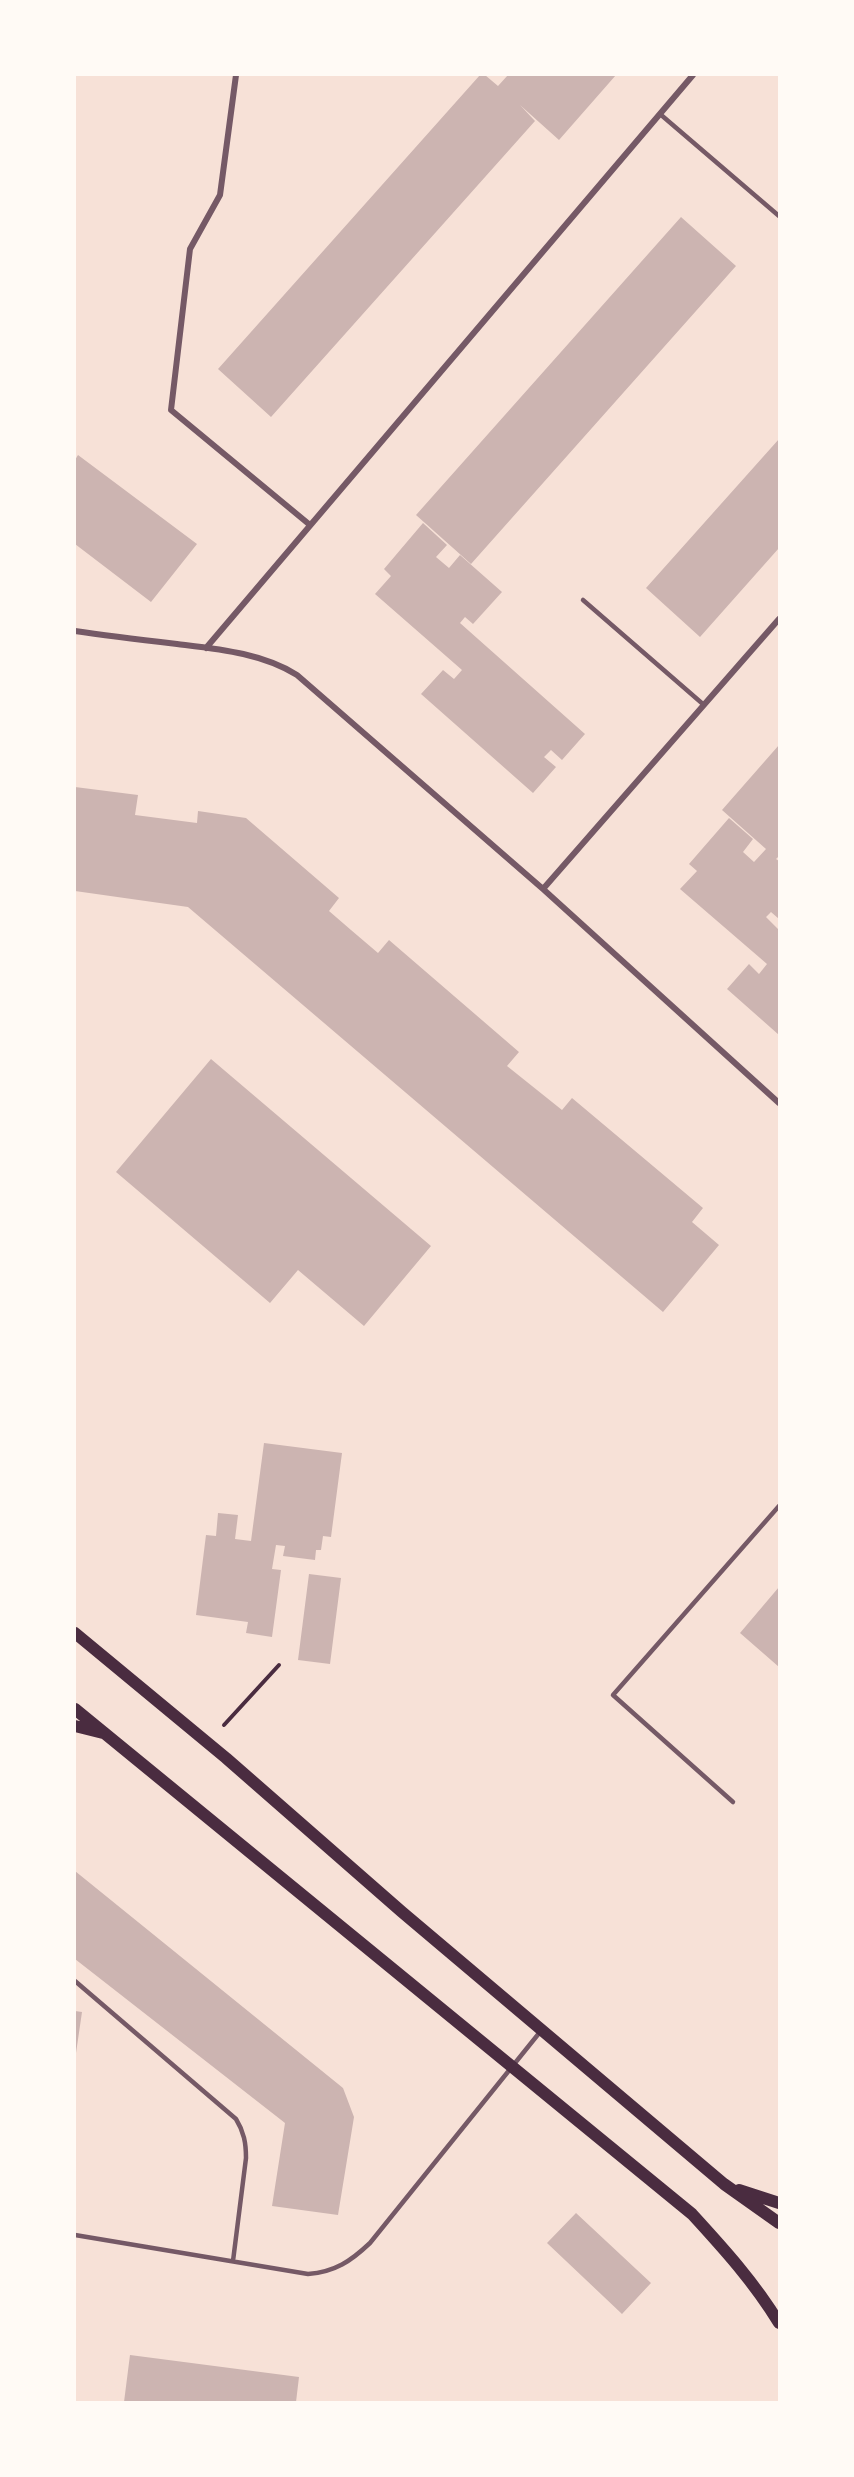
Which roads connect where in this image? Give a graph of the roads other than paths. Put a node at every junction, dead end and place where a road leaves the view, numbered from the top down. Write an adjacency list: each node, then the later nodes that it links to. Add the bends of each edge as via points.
1 (236, 75): 5 (street, via 220,195 190,249 171,410)
2 (693, 75): 3 (street)
3 (660, 114): 4 (lane); 5 (street)
4 (779, 216)
5 (310, 525): 9 (street)
6 (583, 600): 10 (lane)
7 (779, 619): 10 (street)
8 (75, 632): 9 (street)
9 (206, 648): 11 (street, via 259,658 297,675)
10 (704, 705): 11 (street)
11 (543, 889): 12 (street)
12 (779, 1103)
13 (779, 1506): 18 (lane, via 613,1695)
14 (75, 1633): 20 (main road)
15 (75, 1709): 17 (main road)
16 (75, 1726): 17 (main road)
17 (108, 1734): 21 (main road)
18 (733, 1802)
19 (75, 1981): 26 (lane, via 236,2119 243,2130 246,2158)
20 (542, 2030): 21 (lane); 22 (main road)
21 (512, 2067): 26 (lane, via 355,2257 326,2273 309,2274); 27 (main road, via 692,2214 736,2262)
22 (724, 2184): 23 (main road); 24 (main road)
23 (779, 2203)
24 (779, 2223)
25 (75, 2235): 26 (lane)
26 (233, 2261)
27 (779, 2323)

